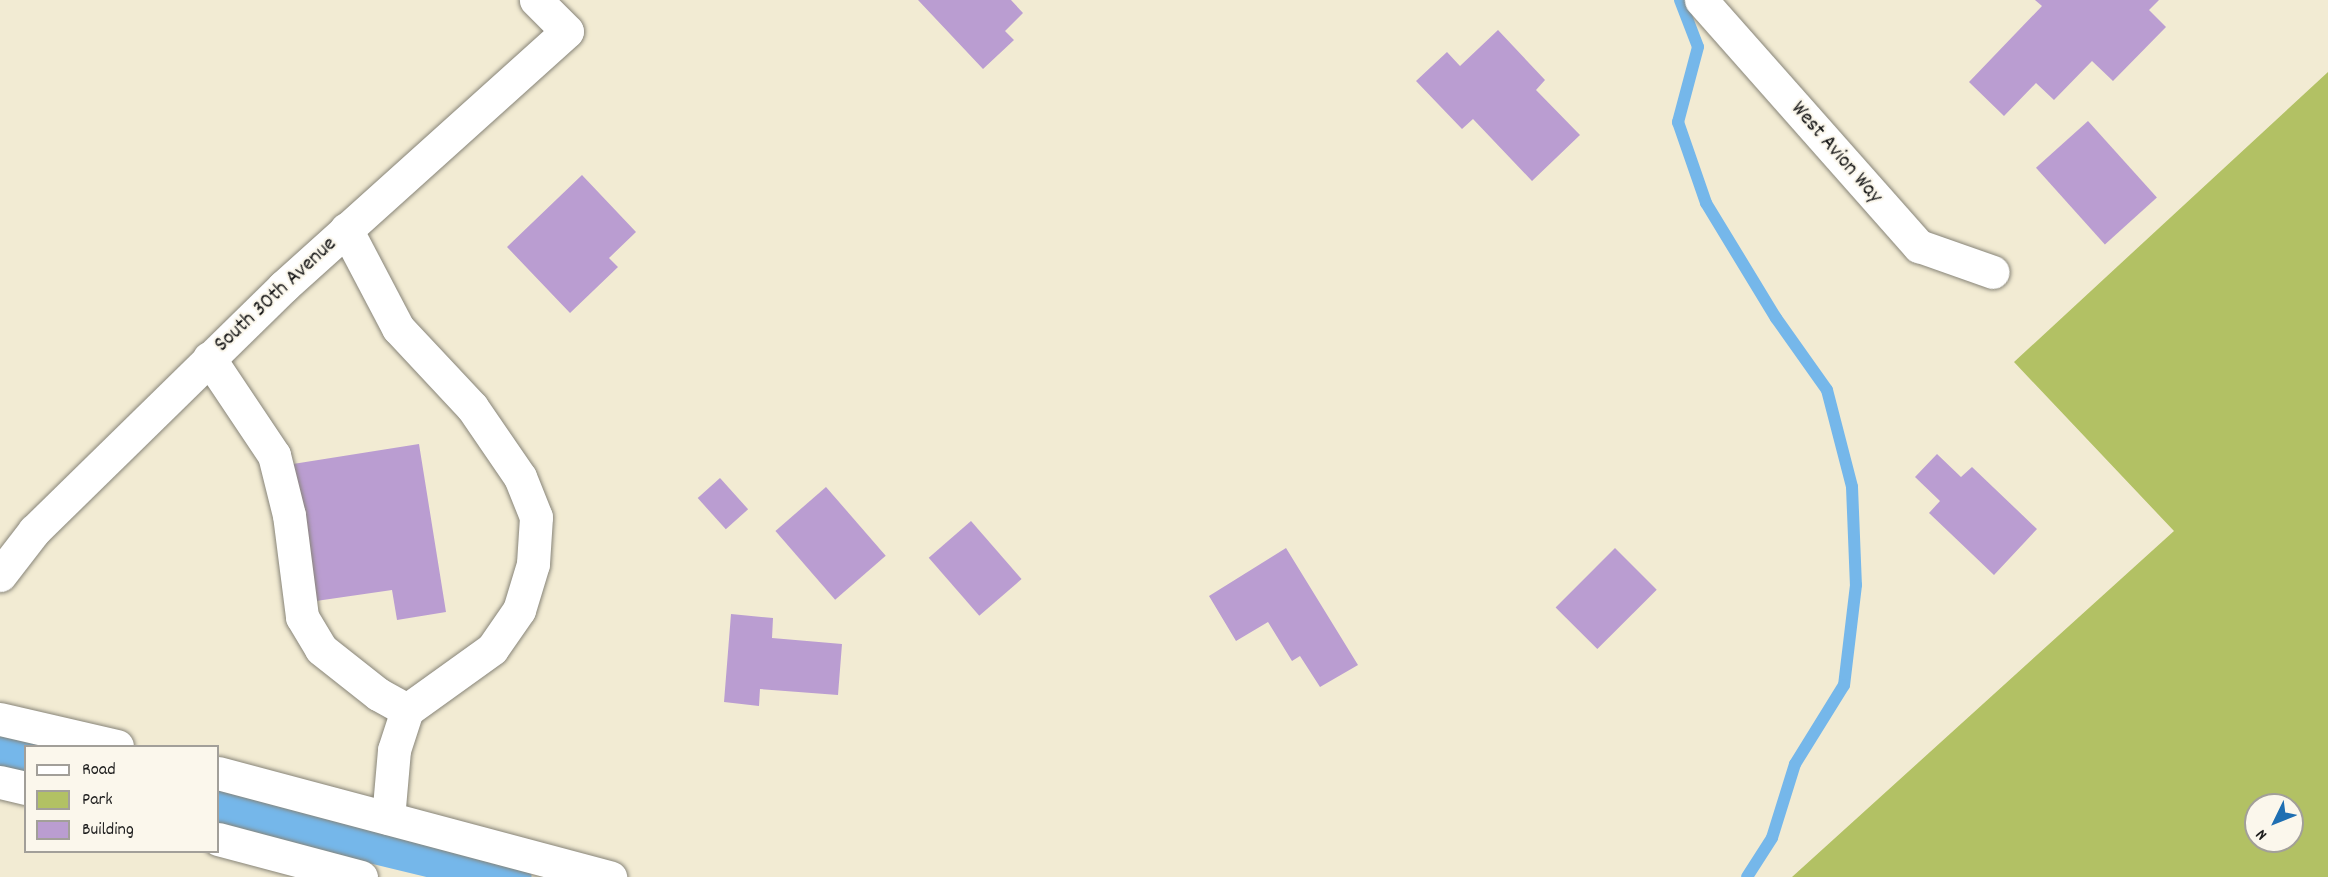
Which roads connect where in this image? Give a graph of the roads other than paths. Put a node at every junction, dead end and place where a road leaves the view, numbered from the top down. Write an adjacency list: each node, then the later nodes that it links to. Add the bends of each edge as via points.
1 (536, 0): 3 (street, South 30th Avenue, via 567,31)
2 (1701, 0): 4 (street, West Avion Way, via 1919,246)
3 (346, 229): 5 (street, South 30th Avenue); 7 (street, via 398,328 471,407 520,477 536,517 534,564 519,610 492,649)
4 (1993, 272)
5 (209, 358): 6 (street, South 30th Avenue, via 34,531); 7 (street, via 274,455 290,515 302,617 321,649 378,694)
6 (0, 575)
7 (407, 710): 13 (street, via 394,750)
8 (0, 719): 9 (street)
9 (109, 745)
10 (219, 773): 13 (street)
11 (0, 782): 12 (street)
12 (24, 788)
13 (388, 818): 16 (street)
14 (219, 839): 15 (street)
15 (361, 877)
16 (610, 877)

